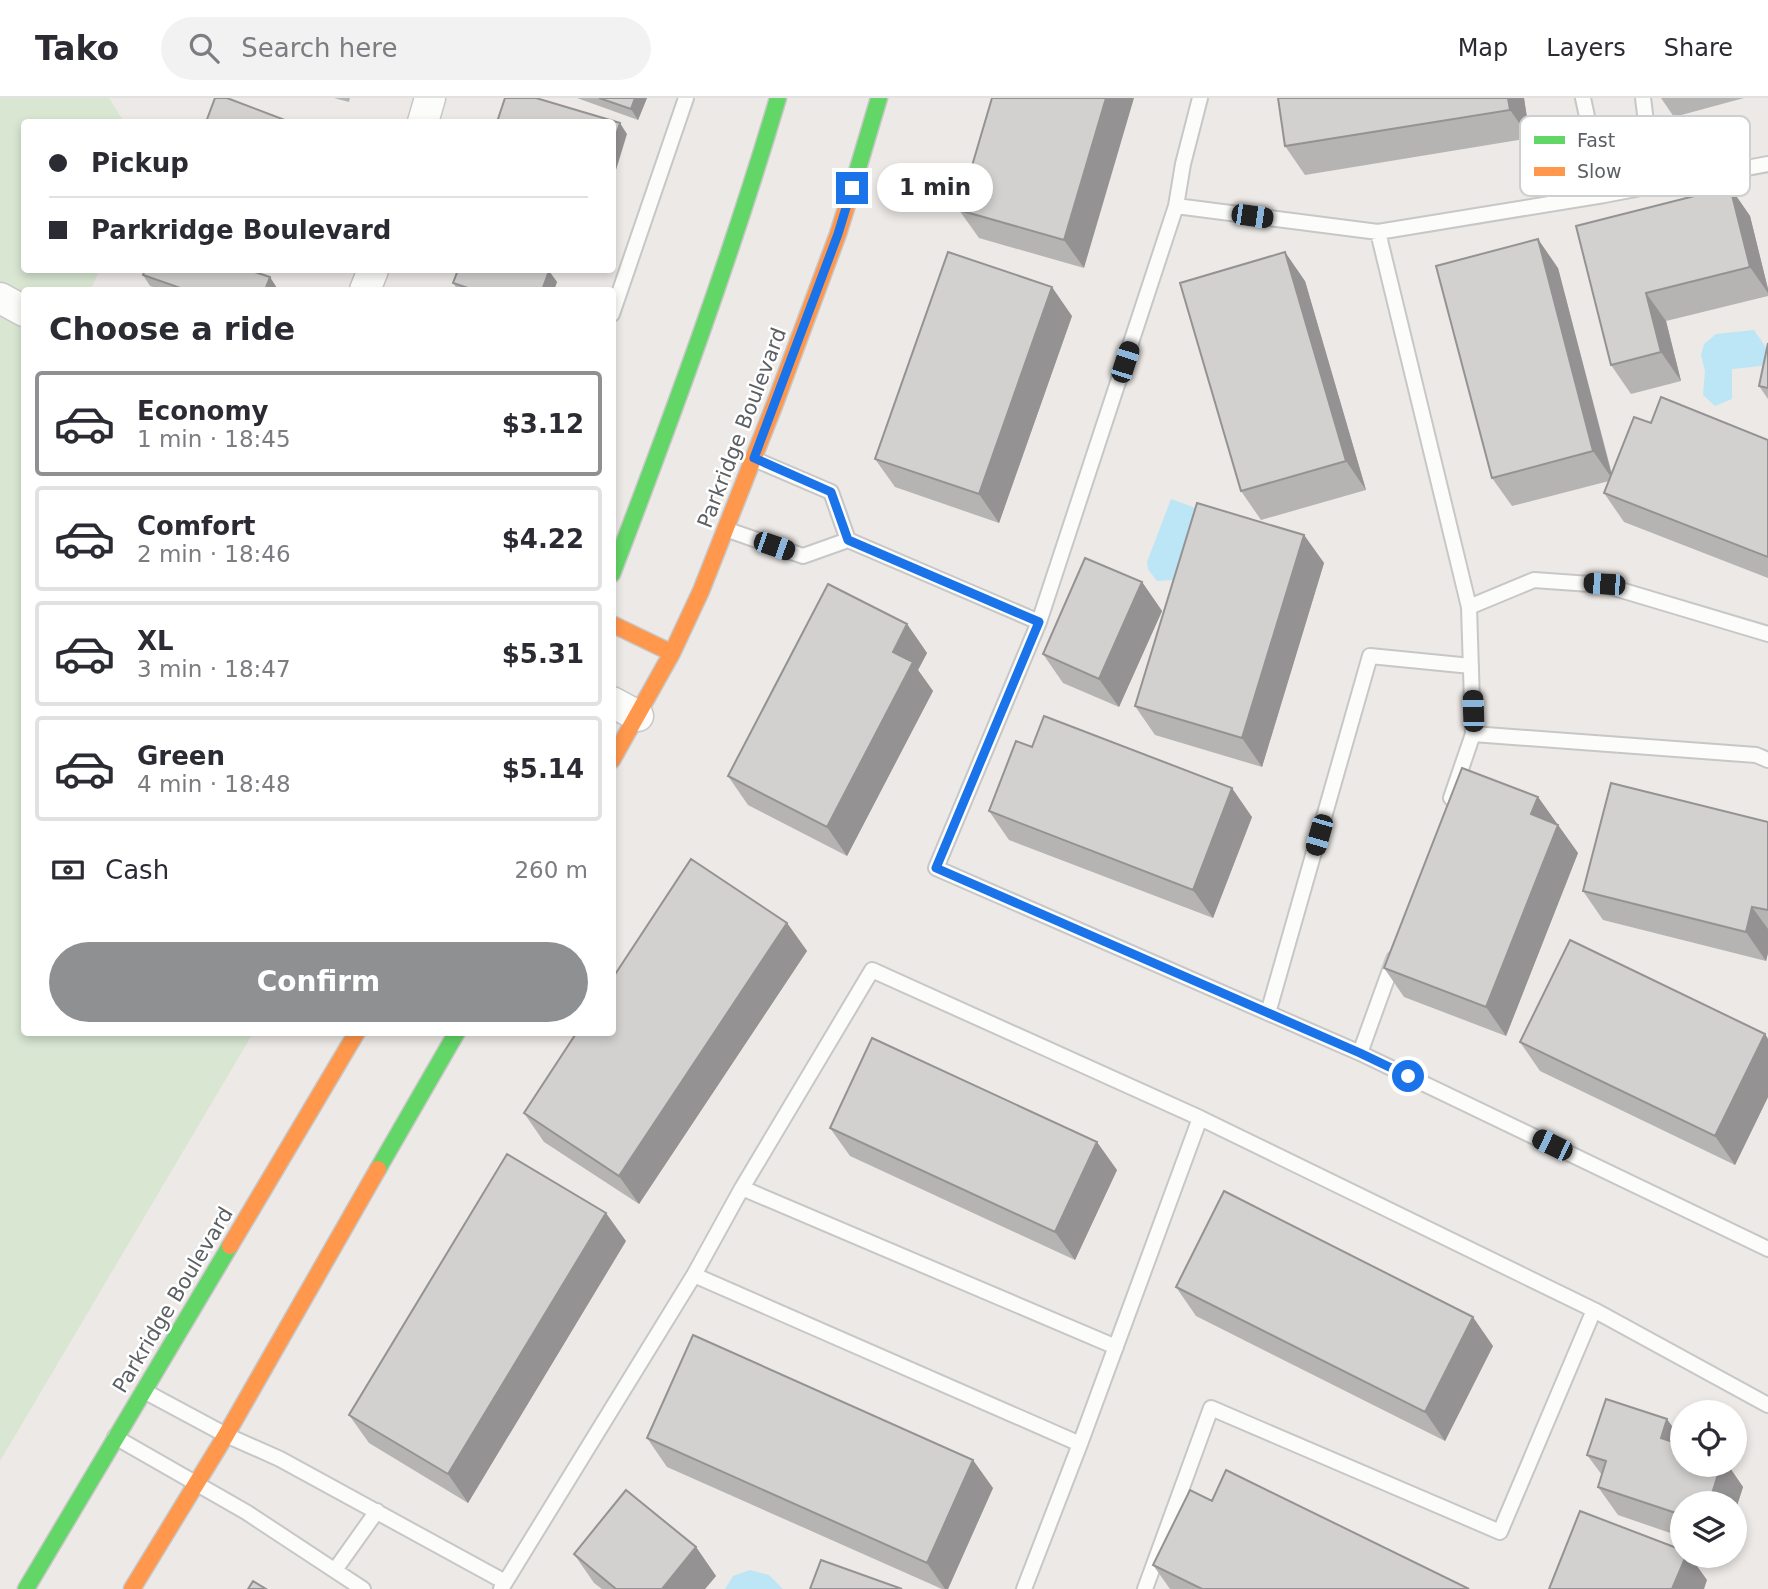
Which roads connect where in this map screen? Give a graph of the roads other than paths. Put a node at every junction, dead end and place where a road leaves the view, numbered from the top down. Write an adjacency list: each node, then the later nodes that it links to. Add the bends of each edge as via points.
1 (430, 98): 10 (street)
2 (686, 98): 17 (lane)
3 (778, 98): 22 (street, via 687,378)
4 (879, 98): 19 (street, Parkridge Boulevard, via 838,234)
5 (1200, 98): 14 (lane)
6 (1583, 98): 8 (lane)
7 (1643, 98): 9 (lane)
8 (1587, 116)
9 (1645, 116)
10 (424, 119)
11 (1768, 164): 12 (lane)
12 (1750, 167)
13 (1598, 196): 15 (lane)
14 (1176, 206): 15 (lane); 24 (lane)
15 (1378, 232): 23 (lane)
16 (0, 298): 18 (street)
17 (616, 302)
18 (21, 309)
19 (754, 458): 20 (street, Parkridge Boulevard); 21 (lane, via 831,492)
20 (726, 529): 21 (lane, via 803,556); 27 (street, Parkridge Boulevard)
21 (848, 540): 24 (lane)
22 (616, 564)
23 (1469, 607): 26 (lane, via 1534,580 1604,584); 28 (lane)
24 (1039, 622): 35 (lane, via 936,868)
25 (616, 626): 27 (street)
26 (1768, 634)
27 (672, 653): 29 (street, Parkridge Boulevard)
28 (1471, 666): 30 (lane); 35 (lane, via 1370,656)
29 (625, 709): 31 (street, Parkridge Boulevard)
30 (1473, 734): 32 (lane, via 1756,755); 33 (lane)
31 (616, 744)
32 (1768, 760)
33 (1446, 810)
34 (1396, 951): 38 (lane)
35 (1268, 1013): 38 (lane)
36 (355, 1036): 45 (street, Parkridge Boulevard)
37 (455, 1036): 47 (street)
38 (1360, 1053): 41 (lane)
39 (1200, 1118): 40 (lane, via 872,970); 43 (lane); 44 (lane)
40 (742, 1188): 42 (lane); 44 (lane)
41 (1768, 1250)
42 (694, 1275): 49 (lane); 53 (lane)
43 (1594, 1310): 46 (lane); 58 (lane, via 1500,1532 1210,1408)
44 (1116, 1347): 49 (lane)
45 (143, 1390): 47 (lane); 48 (street, Parkridge Boulevard)
46 (1768, 1405)
47 (226, 1435): 50 (street); 51 (lane)
48 (114, 1437): 50 (lane); 54 (street, Parkridge Boulevard)
49 (1080, 1444): 57 (lane)
50 (196, 1483): 52 (lane); 55 (street)
51 (377, 1511): 52 (lane); 53 (lane)
52 (335, 1570): 56 (lane)
53 (503, 1586)
54 (26, 1589)
55 (132, 1589)
56 (363, 1589)
57 (1024, 1589)
58 (1145, 1589)

